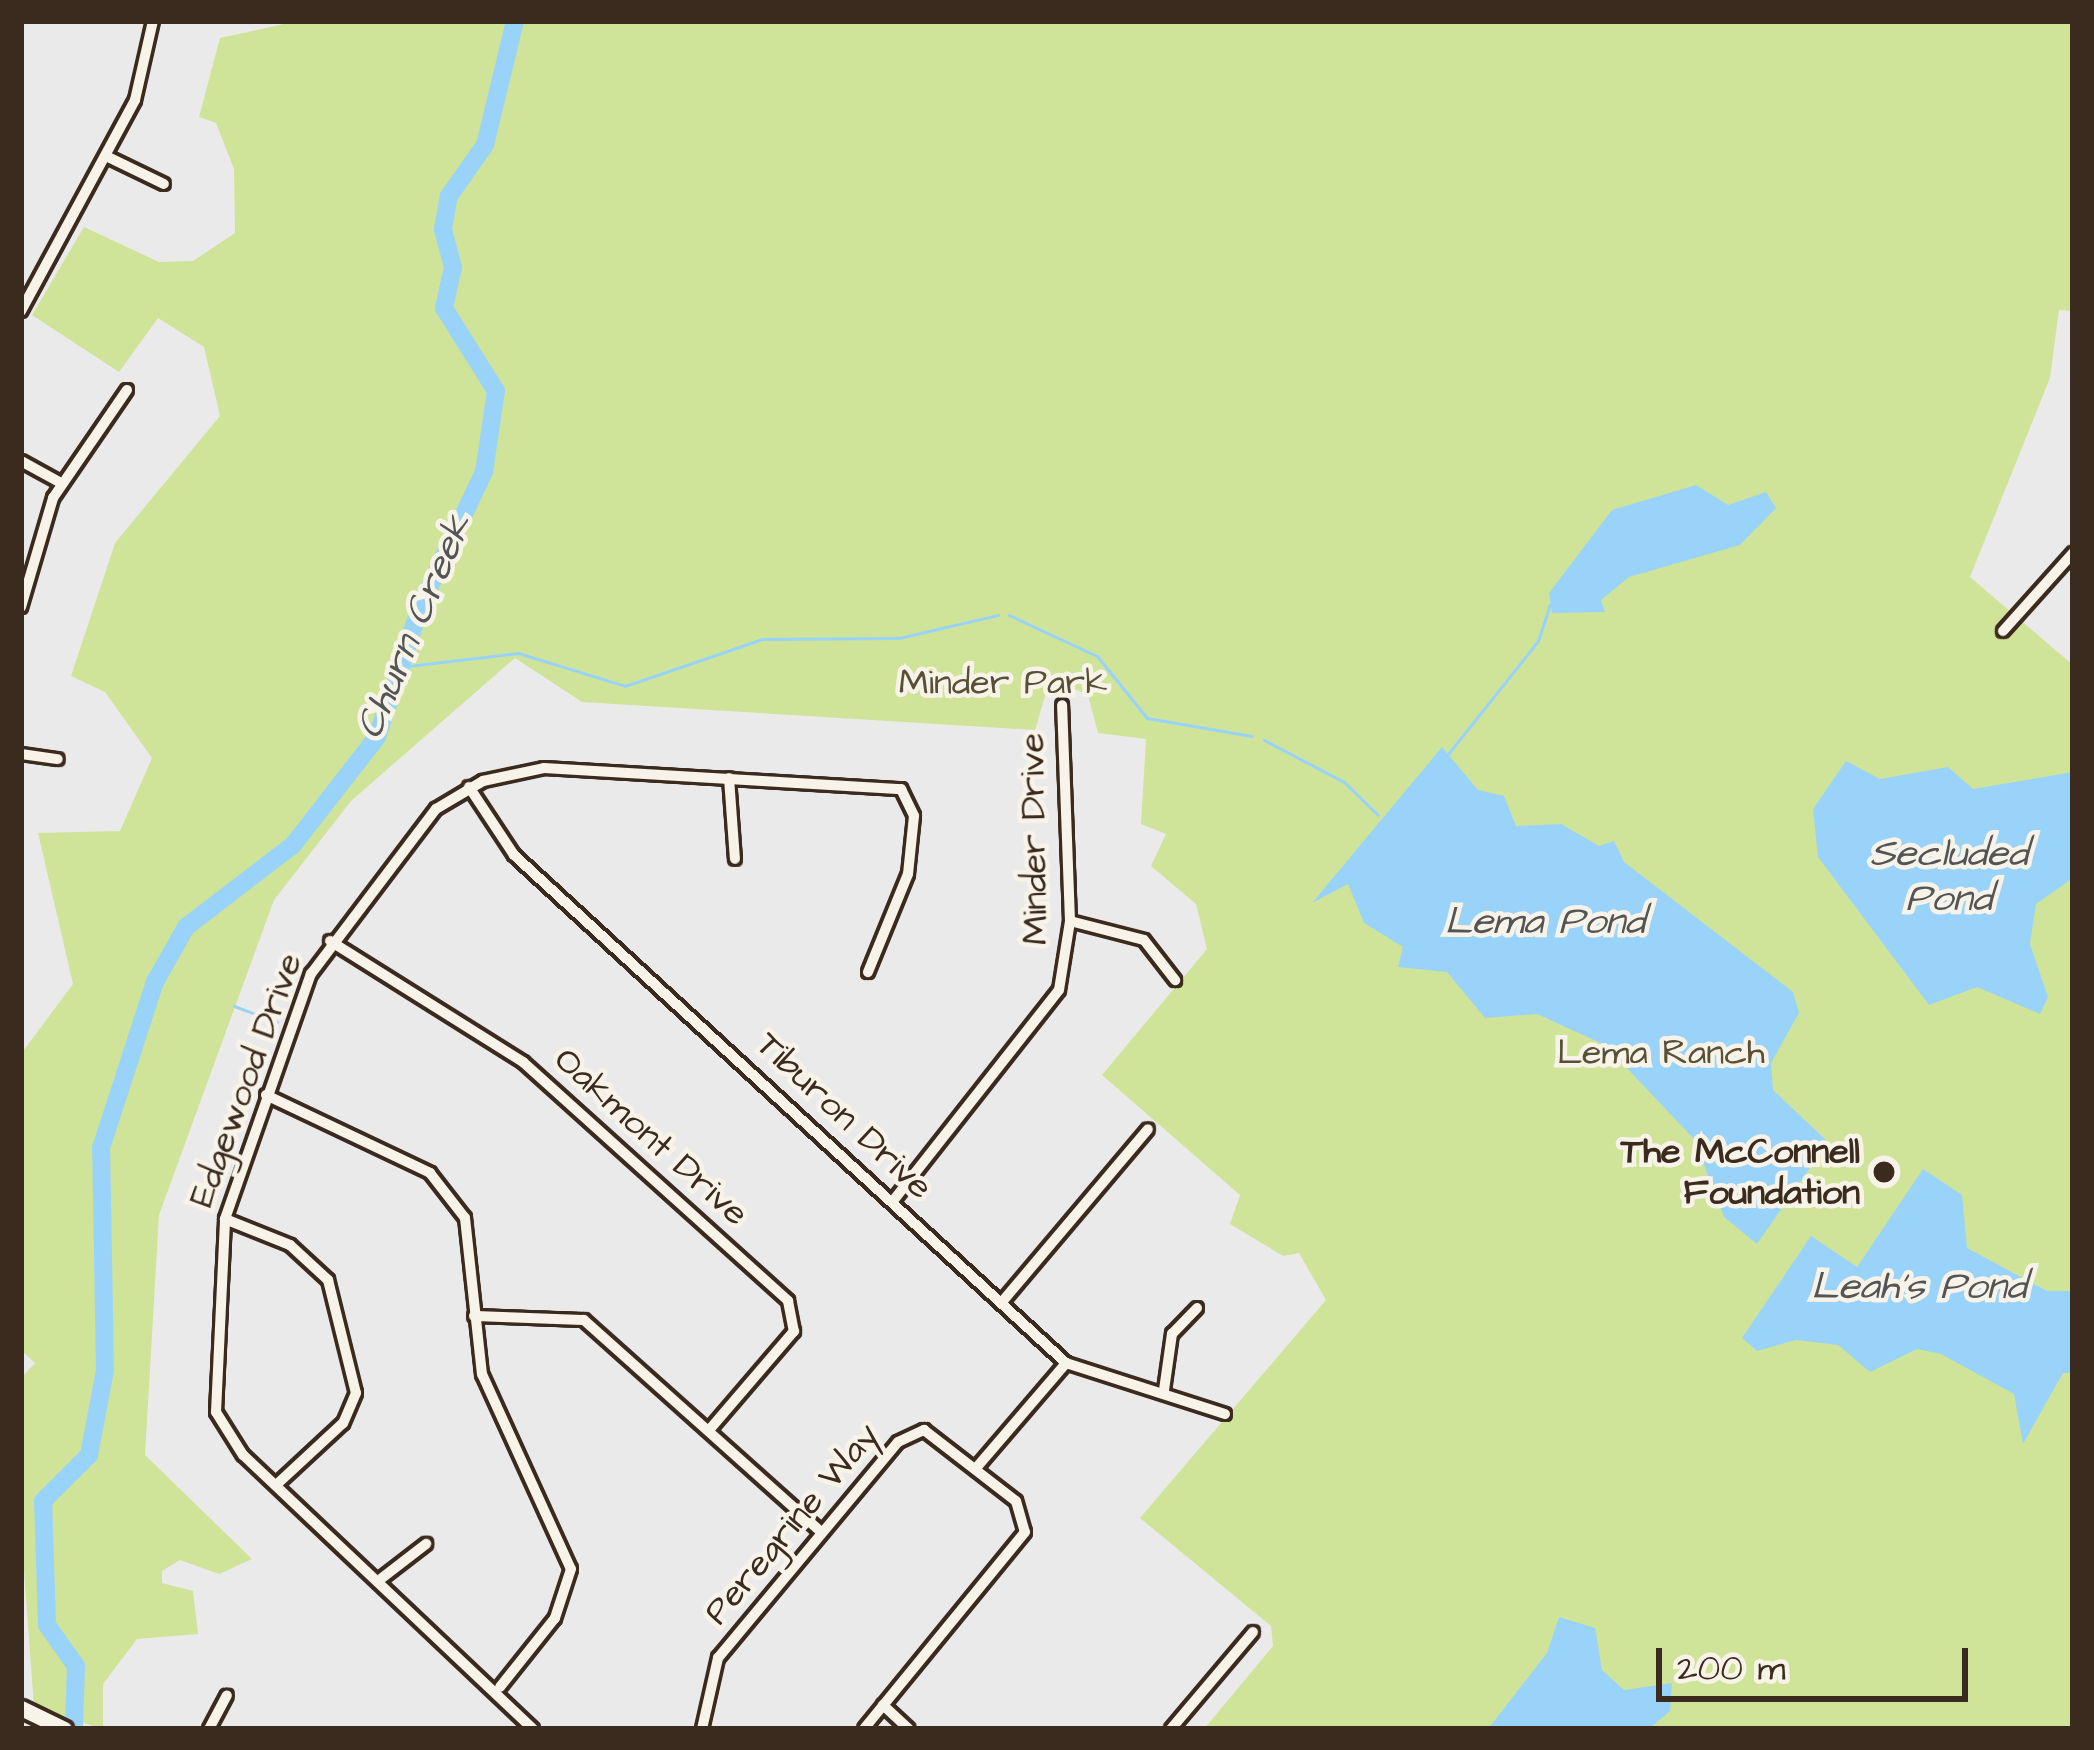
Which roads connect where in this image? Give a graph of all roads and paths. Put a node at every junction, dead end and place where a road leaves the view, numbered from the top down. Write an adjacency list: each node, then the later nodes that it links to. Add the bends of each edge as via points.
1 (153, 21): 2 (street)
2 (108, 157): 3 (street); 4 (street)
3 (164, 184)
4 (21, 311)
5 (127, 390): 7 (street)
6 (21, 461): 7 (street)
7 (61, 483): 9 (street)
8 (2073, 554): 10 (street)
9 (21, 607)
10 (2003, 631)
11 (1062, 705): 17 (street, Minder Drive)
12 (21, 754): 13 (street)
13 (58, 759)
14 (729, 778): 15 (street, Edgewood Drive, via 544,768); 16 (street); 19 (street, Edgewood Drive, via 876,784 908,796 904,896)
15 (469, 787): 18 (street, Edgewood Drive, via 417,828); 23 (street, Tiburon Drive, via 514,855)
16 (735, 860)
17 (1070, 921): 20 (street, via 1144,940); 23 (street, Minder Drive, via 1051,1008)
18 (330, 941): 21 (street, Edgewood Drive); 31 (street, Oakmont Drive, via 523,1062 791,1306 794,1331)
19 (868, 972)
20 (1174, 980)
21 (266, 1096): 24 (street, Edgewood Drive); 27 (street, via 448,1189 467,1225)
22 (1148, 1129): 25 (street)
23 (893, 1201): 25 (street, Tiburon Drive)
24 (225, 1219): 33 (street, Edgewood Drive, via 213,1401 230,1441); 33 (street, via 290,1245 328,1280 356,1393 343,1423)
25 (1003, 1302): 28 (street, Tiburon Drive)
26 (1197, 1307): 29 (street, via 1174,1330)
27 (474, 1316): 31 (street, via 578,1317); 38 (street, via 486,1384 571,1569 559,1611)
28 (1066, 1363): 29 (street, Tiburon Drive); 32 (street)
29 (1164, 1390): 30 (street, Tiburon Drive)
30 (1226, 1414)
31 (710, 1430): 34 (street)
32 (977, 1467): 34 (street, Peregrine Way, via 912,1431); 40 (street, via 1023,1510 1025,1532)
33 (276, 1485): 36 (street, Edgewood Drive)
34 (821, 1532): 45 (street, Peregrine Way, via 710,1672)
35 (426, 1544): 36 (street)
36 (382, 1578): 38 (street, Edgewood Drive)
37 (1253, 1632): 48 (street)
38 (500, 1687): 44 (street, Edgewood Drive)
39 (227, 1695): 43 (street)
40 (883, 1706): 46 (street); 47 (street)
41 (26, 1710): 42 (main road)
42 (64, 1729)
43 (209, 1729)
44 (533, 1729)
45 (702, 1729)
46 (864, 1729)
47 (909, 1729)
48 (1171, 1729)

